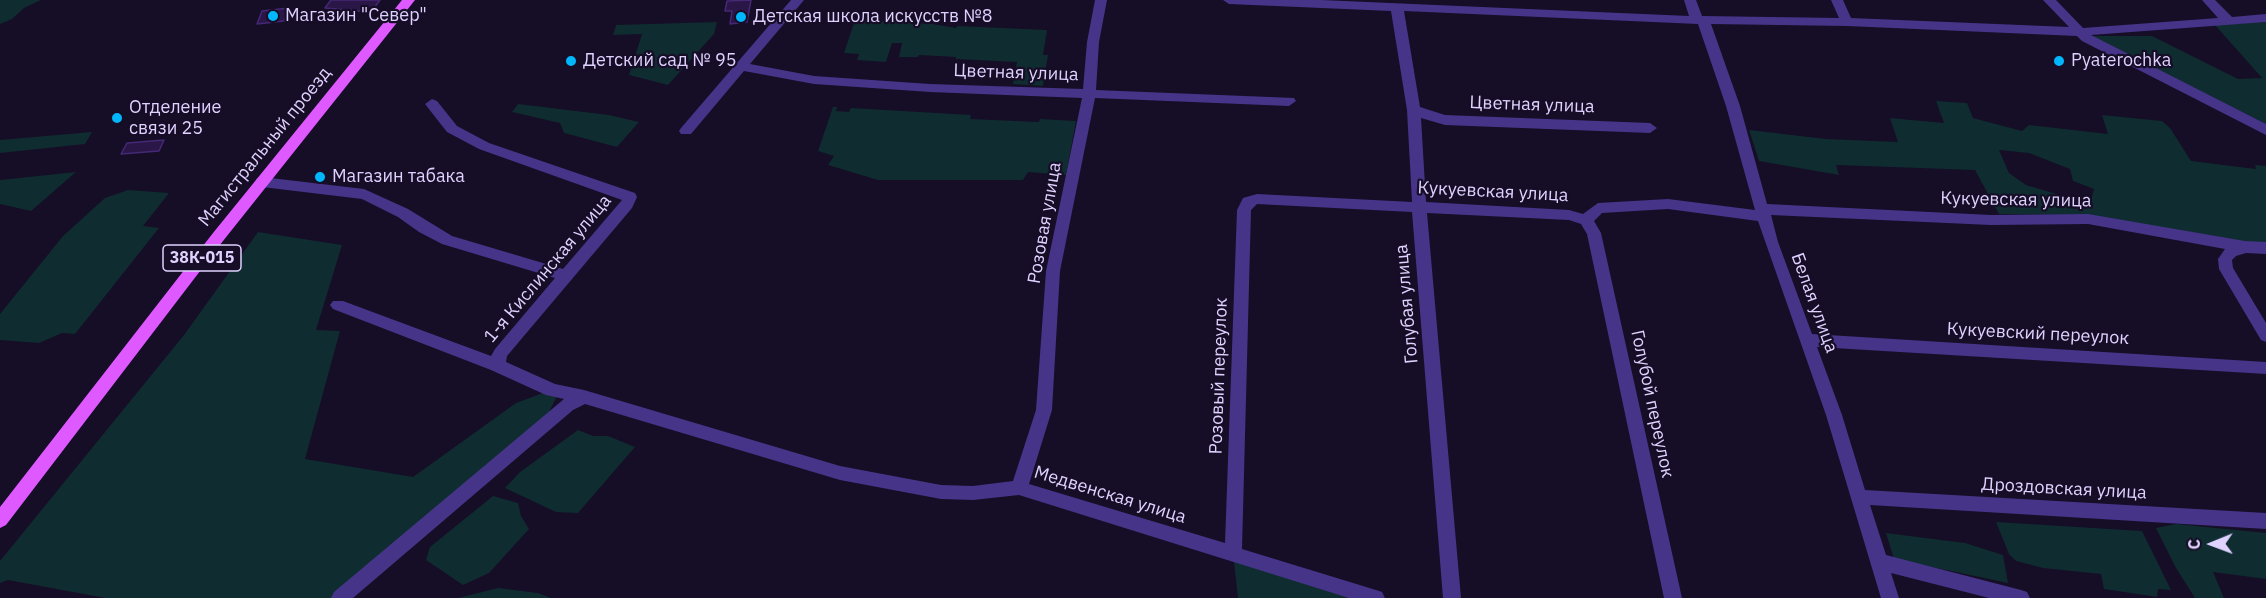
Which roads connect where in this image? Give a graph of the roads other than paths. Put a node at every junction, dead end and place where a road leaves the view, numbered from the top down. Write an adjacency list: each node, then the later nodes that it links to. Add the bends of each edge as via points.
1 (408, 0): 2 (street); 24 (main road, Магистральный проезд / 38К-015)
2 (414, 0)
3 (798, 0): 16 (street)
4 (1101, 0): 17 (street, Розовая улица)
5 (1229, 0): 10 (street)
6 (1690, 0): 12 (street, Белая улица)
7 (1836, 0): 14 (street)
8 (2049, 0): 15 (street)
9 (2208, 0): 13 (street)
10 (1400, 5): 12 (street); 20 (street, Голубая улица, via 1400,36)
11 (2266, 18): 13 (street)
12 (1700, 20): 14 (street); 27 (street, Белая улица, via 1733,106)
13 (2229, 21): 15 (street)
14 (1847, 22): 15 (street)
15 (2079, 32): 22 (street)
16 (743, 67): 17 (street, Цветная улица, via 814,80); 23 (street)
17 (1089, 94): 18 (street, Цветная улица); 38 (street, Розовая улица, via 1053,271 1044,410)
18 (1289, 101)
19 (432, 104): 31 (street, 1-я Кислинская улица, via 452,129 484,146 630,197)
20 (1414, 110): 21 (street, Цветная улица, via 1445,120); 26 (street, Голубая улица)
21 (1650, 128)
22 (2266, 130)
23 (687, 131)
24 (262, 182): 31 (street, via 364,194 447,240); 40 (main road, Магистральный проезд / 38К-015)
25 (1248, 202): 26 (street, Кукуевская улица); 42 (street, Розовый переулок, via 1244,210)
26 (1419, 208): 28 (street, Кукуевская улица, via 1569,214); 46 (street, Голубая улица)
27 (1764, 213): 28 (street, Кукуевская улица, via 1668,204 1614,205 1598,208); 29 (street, Кукуевская улица, via 2088,219); 34 (street, Белая улица)
28 (1586, 220): 47 (street, Голубой переулок, via 1594,233)
29 (2245, 247): 30 (street, Кукуевская улица); 33 (street, via 2231,252 2225,259 2226,269)
30 (2266, 248)
31 (565, 275): 35 (street, 1-я Кислинская улица, via 500,353)
32 (338, 304): 35 (street, Медвенская улица)
33 (2266, 336)
34 (1807, 340): 36 (street, Кукуевский переулок); 39 (street, Белая улица)
35 (497, 365): 37 (street, Медвенская улица, via 552,390)
36 (2266, 368)
37 (584, 397): 38 (street, Медвенская улица, via 881,482 941,492); 44 (street, via 567,405)
38 (1019, 488): 42 (street, Медвенская улица)
39 (1860, 497): 41 (street, Дроздовская улица); 43 (street, Белая улица)
40 (0, 520)
41 (2266, 520)
42 (1233, 553): 45 (street, Медвенская улица)
43 (1880, 562): 48 (street, Белая улица); 49 (street)
44 (340, 598)
45 (1376, 598)
46 (1452, 598)
47 (1673, 598)
48 (1890, 598)
49 (2021, 598)

